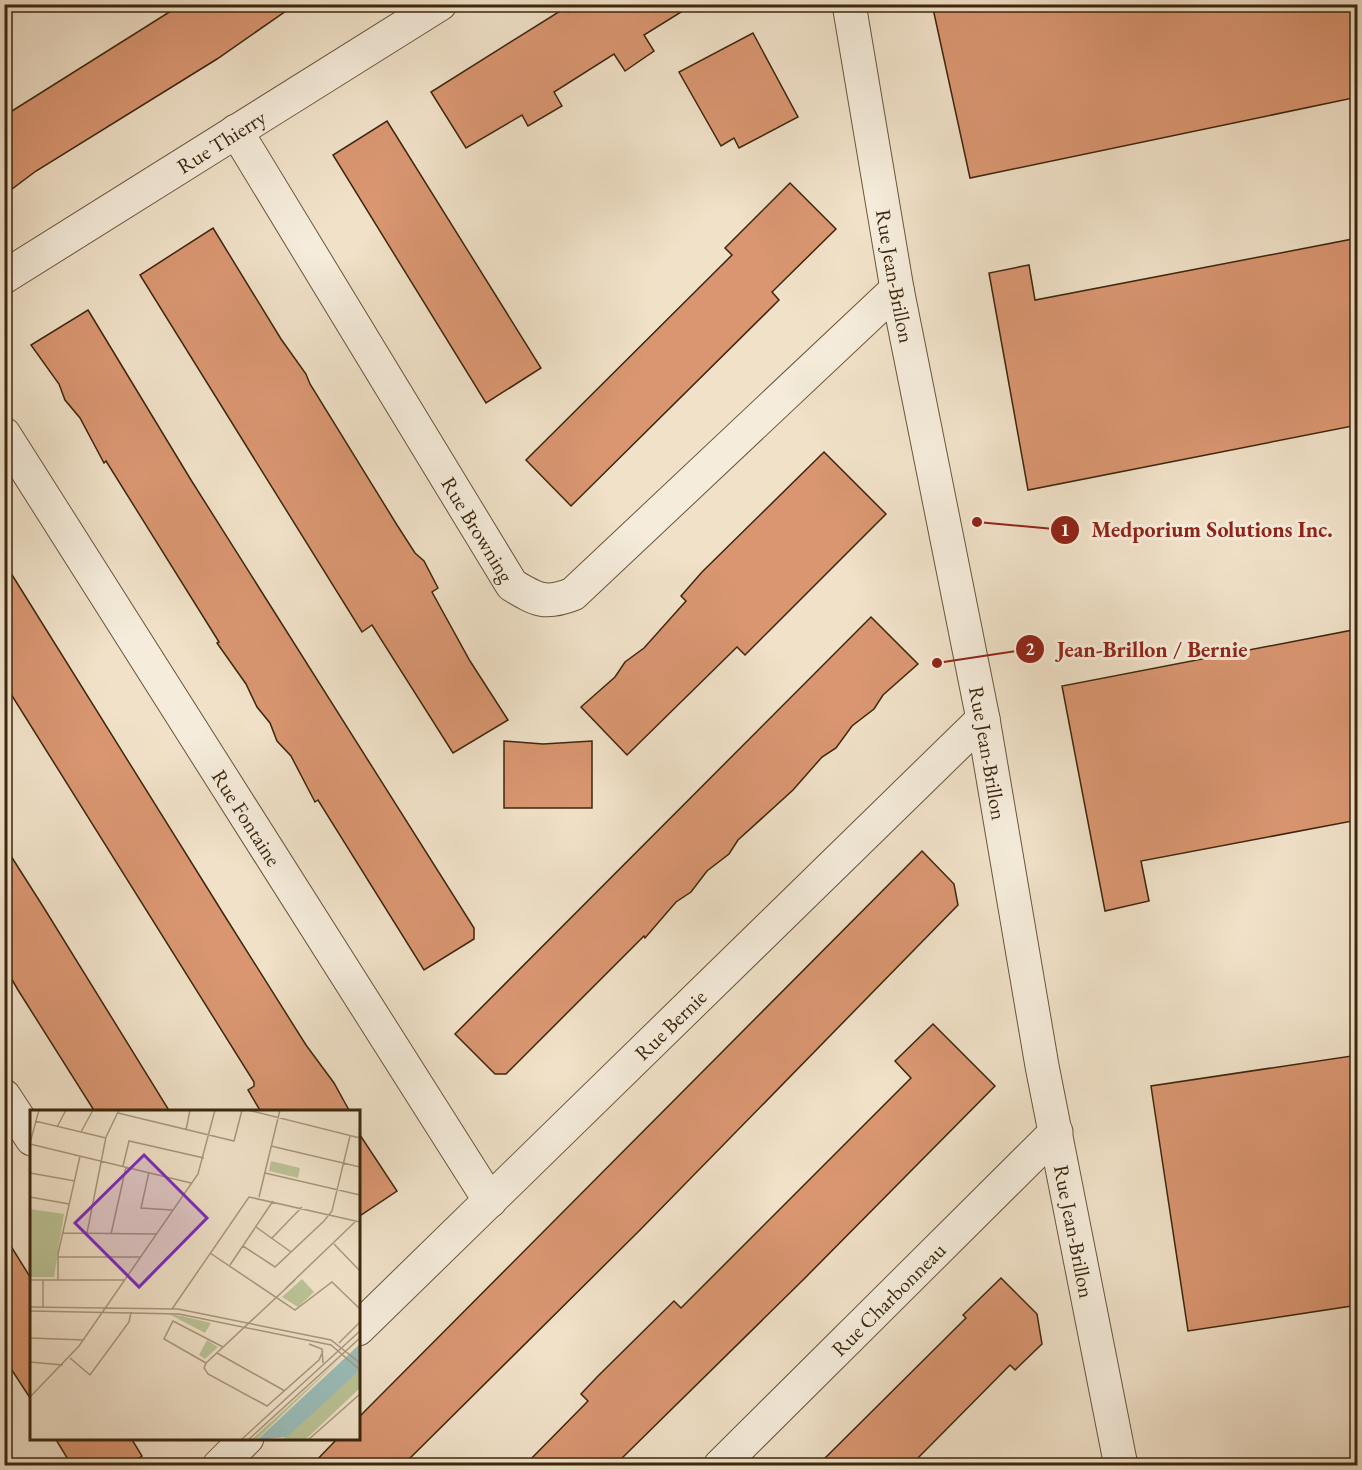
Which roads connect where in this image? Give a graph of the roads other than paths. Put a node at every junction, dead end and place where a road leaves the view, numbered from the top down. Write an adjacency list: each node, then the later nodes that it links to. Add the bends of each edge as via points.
1 (440, 4): 3 (street, Rue Thierry)
2 (849, 4): 5 (street, Rue Jean-Brillon)
3 (236, 131): 4 (street, Rue Thierry); 5 (street, Rue Browning, via 512,585 534,598 555,601 573,594)
4 (4, 277)
5 (897, 289): 7 (street, Rue Jean-Brillon)
6 (4, 434): 11 (street, Rue Fontaine)
7 (983, 719): 9 (street, Rue Jean-Brillon); 11 (street, Rue Bernie)
8 (4, 1096): 10 (street)
9 (1056, 1132): 13 (street, Rue Charbonneau); 14 (street, Rue Jean-Brillon)
10 (30, 1136)
11 (490, 1201): 12 (street, Rue Bernie)
12 (360, 1327)
13 (720, 1466)
14 (1121, 1466)

